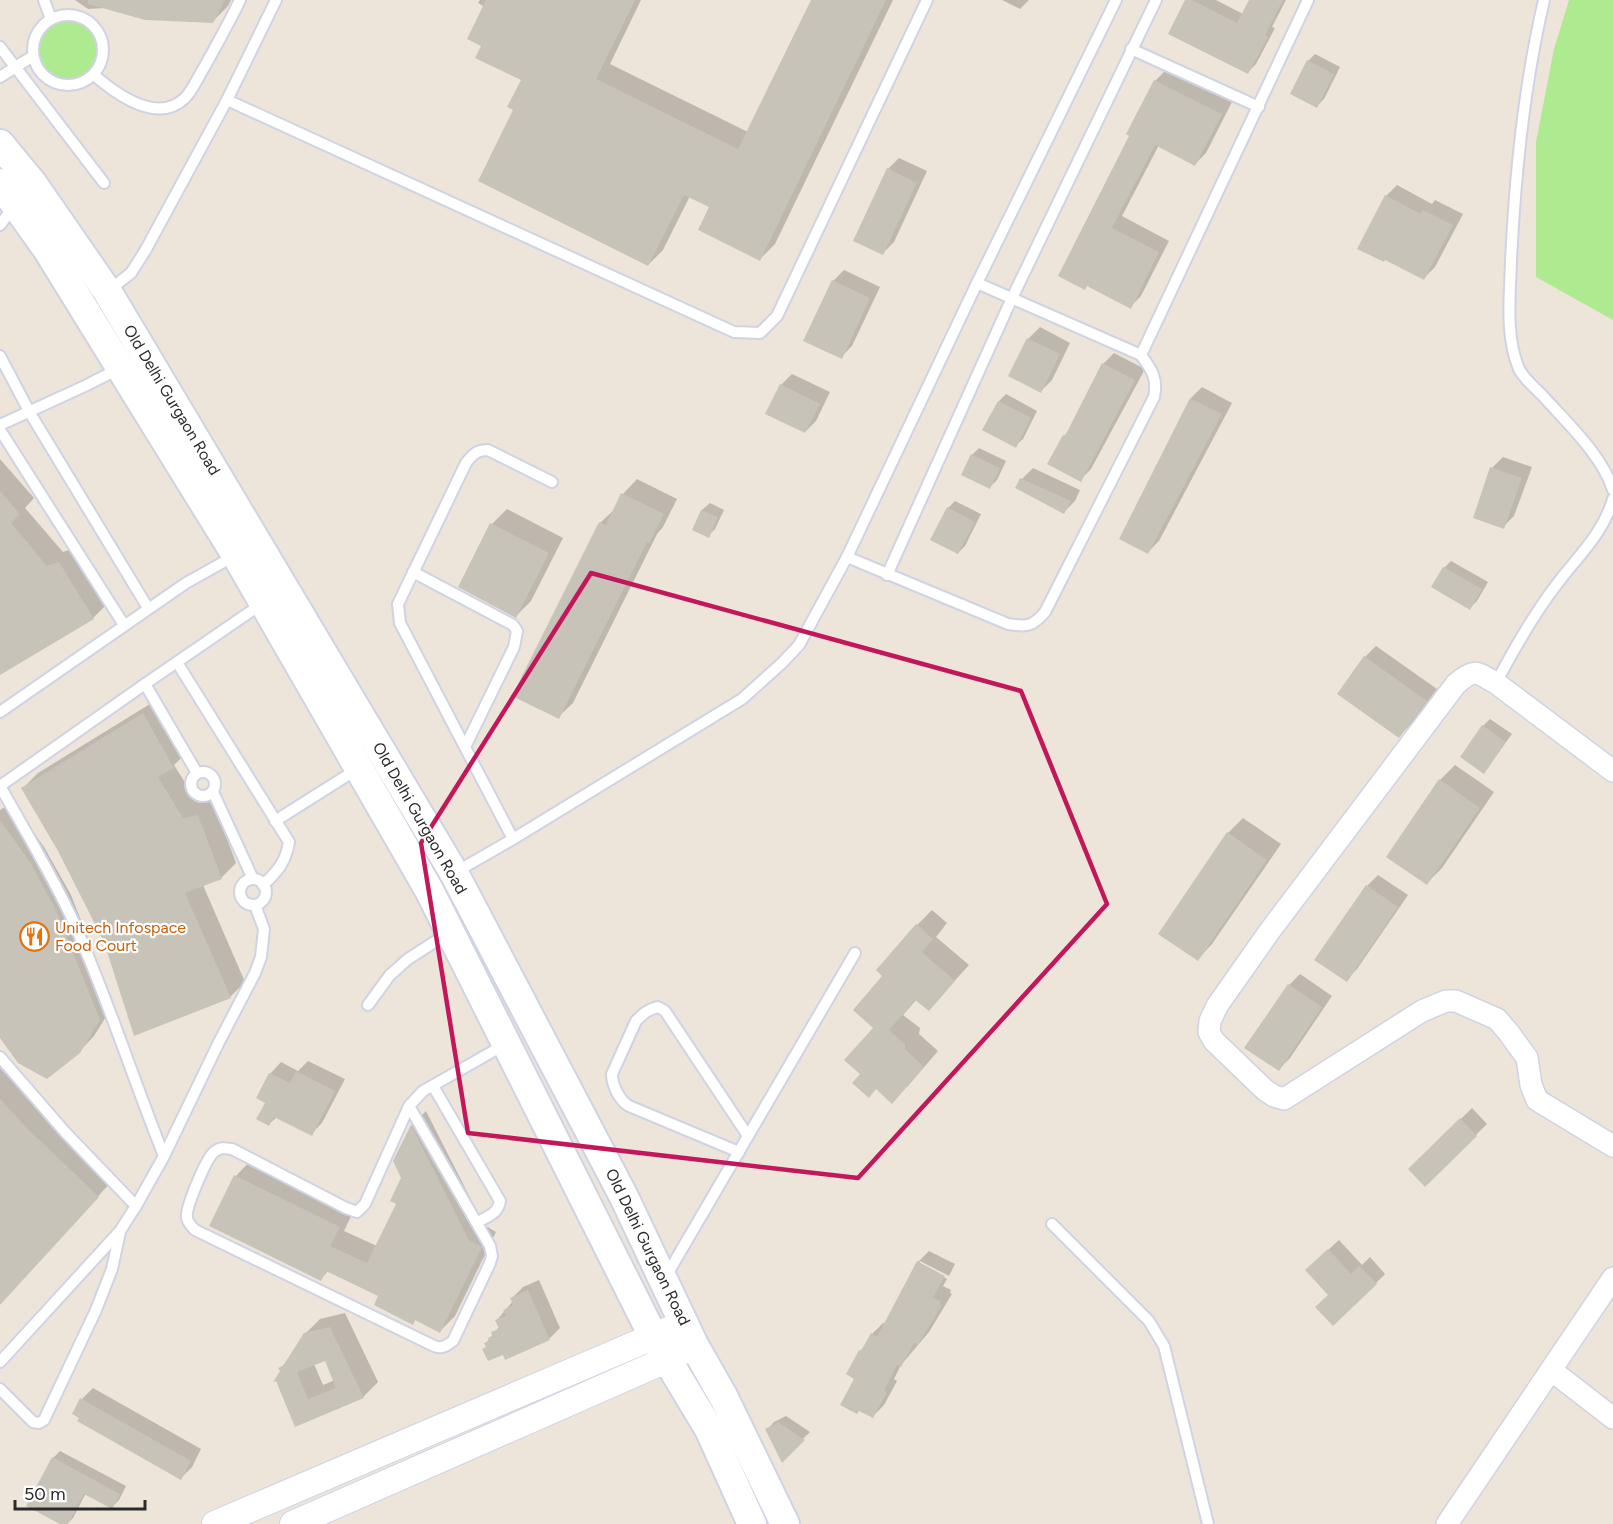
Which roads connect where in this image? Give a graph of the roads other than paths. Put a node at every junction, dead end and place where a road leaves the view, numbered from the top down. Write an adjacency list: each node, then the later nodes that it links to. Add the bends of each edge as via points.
1 (44, 0): 9 (lane)
2 (240, 0): 14 (lane, via 186,98 173,105 147,107 132,102)
3 (276, 0): 16 (lane)
4 (927, 0): 16 (lane, via 777,316 760,333 734,332)
5 (1116, 0): 22 (lane)
6 (1156, 0): 11 (lane)
7 (1308, 0): 17 (lane)
8 (1544, 0): 31 (lane, via 1523,124 1513,219 1509,302 1512,348 1520,371 1601,464)
9 (51, 19): 12 (lane, via 40,28); 14 (lane, via 76,15 90,22 100,34 102,62)
10 (0, 47): 13 (lane)
11 (1131, 49): 17 (lane); 24 (lane)
12 (33, 56): 13 (lane); 14 (lane, via 46,79 58,85 84,83)
13 (14, 67): 15 (lane); 19 (lane)
14 (94, 75)
15 (0, 77)
16 (226, 100): 23 (lane, via 137,264)
17 (1259, 107): 25 (lane)
18 (0, 144): 21 (main road, Old Delhi Gurgaon Road, via 33,184)
19 (104, 183)
20 (5, 204): 21 (main road, Old Delhi Gurgaon Road)
21 (58, 242): 23 (main road, Old Delhi Gurgaon Road); 27 (main road, Old Delhi Gurgaon Road)
22 (977, 283): 24 (lane); 34 (lane)
23 (107, 291): 52 (main road, Old Delhi Gurgaon Road)
24 (1012, 298): 25 (lane); 36 (lane)
25 (1141, 355): 36 (lane, via 1153,370 1157,384 1154,398 1036,623 1023,627 1008,624)
26 (0, 356): 28 (lane)
27 (120, 368): 28 (lane); 33 (main road, Old Delhi Gurgaon Road)
28 (30, 412): 29 (lane); 38 (lane)
29 (0, 428): 39 (lane)
30 (552, 482): 35 (lane, via 489,450 479,450 465,463)
31 (1613, 490)
32 (1613, 499): 41 (lane, via 1608,517 1528,626)
33 (236, 555): 37 (main road, Old Delhi Gurgaon Road); 38 (lane)
34 (847, 557): 36 (lane); 51 (lane, via 799,645 742,699)
35 (413, 572): 44 (lane, via 398,604 400,623); 44 (lane, via 513,625 517,631 514,647)
36 (886, 575)
37 (264, 603): 40 (lane); 45 (main road, Old Delhi Gurgaon Road)
38 (148, 608): 39 (lane)
39 (124, 625): 43 (lane)
40 (178, 664): 42 (lane); 50 (lane)
41 (1496, 683): 46 (street); 64 (street, via 1479,673 1468,674 1456,684 1269,932 1217,1006 1209,1032 1265,1090 1284,1099 1422,1011 1456,1001 1489,1014 1503,1025 1527,1058 1537,1100)
42 (145, 684): 47 (lane); 48 (lane)
43 (0, 712)
44 (465, 747): 51 (lane)
45 (359, 768): 50 (lane); 56 (main road, Old Delhi Gurgaon Road)
46 (1613, 771)
47 (196, 773): 49 (lane, via 211,774 216,783); 49 (lane, via 191,780 195,793 204,796)
48 (0, 786): 66 (lane, via 73,921)
49 (213, 792): 53 (lane)
50 (275, 821): 54 (lane, via 289,842 287,854 282,866)
51 (513, 839): 52 (lane)
52 (454, 873): 72 (main road, Old Delhi Gurgaon Road)
53 (253, 879): 54 (lane); 55 (lane, via 242,885 239,894 246,904)
54 (263, 885): 55 (lane, via 265,897)
55 (255, 905): 66 (lane, via 264,929 258,965)
56 (450, 932): 58 (lane, via 390,975); 59 (main road, Old Delhi Gurgaon Road)
57 (855, 953): 63 (lane)
58 (368, 1005)
59 (506, 1044): 61 (lane); 74 (main road, Old Delhi Gurgaon Road)
60 (0, 1057): 67 (lane)
61 (433, 1086): 62 (lane); 68 (lane, via 501,1202 495,1213)
62 (409, 1106): 68 (lane); 68 (lane, via 365,1204 357,1212 232,1149 222,1148 208,1161 189,1204 188,1222 195,1230 440,1348 453,1341 492,1256)
63 (748, 1136): 65 (lane); 65 (lane, via 665,1011 658,1007 642,1014 612,1074 621,1099 629,1106)
64 (1613, 1146)
65 (739, 1152): 72 (lane)
66 (164, 1156): 67 (lane)
67 (136, 1206): 70 (lane)
68 (478, 1222)
69 (1052, 1224): 83 (lane, via 1157,1332 1168,1360)
70 (120, 1232): 75 (lane); 77 (lane, via 112,1269 96,1310 44,1420 33,1422)
71 (1613, 1278): 76 (street)
72 (664, 1281): 73 (main road, Old Delhi Gurgaon Road)
73 (689, 1334): 74 (street); 82 (main road, Old Delhi Gurgaon Road)
74 (660, 1348): 79 (street); 80 (street); 81 (main road, Old Delhi Gurgaon Road, via 709,1429)
75 (0, 1362)
76 (1551, 1370): 78 (street); 84 (street)
77 (0, 1389)
78 (1613, 1418)
79 (215, 1524)
80 (293, 1524)
81 (752, 1524)
82 (785, 1524)
83 (1208, 1524)
84 (1448, 1524)

